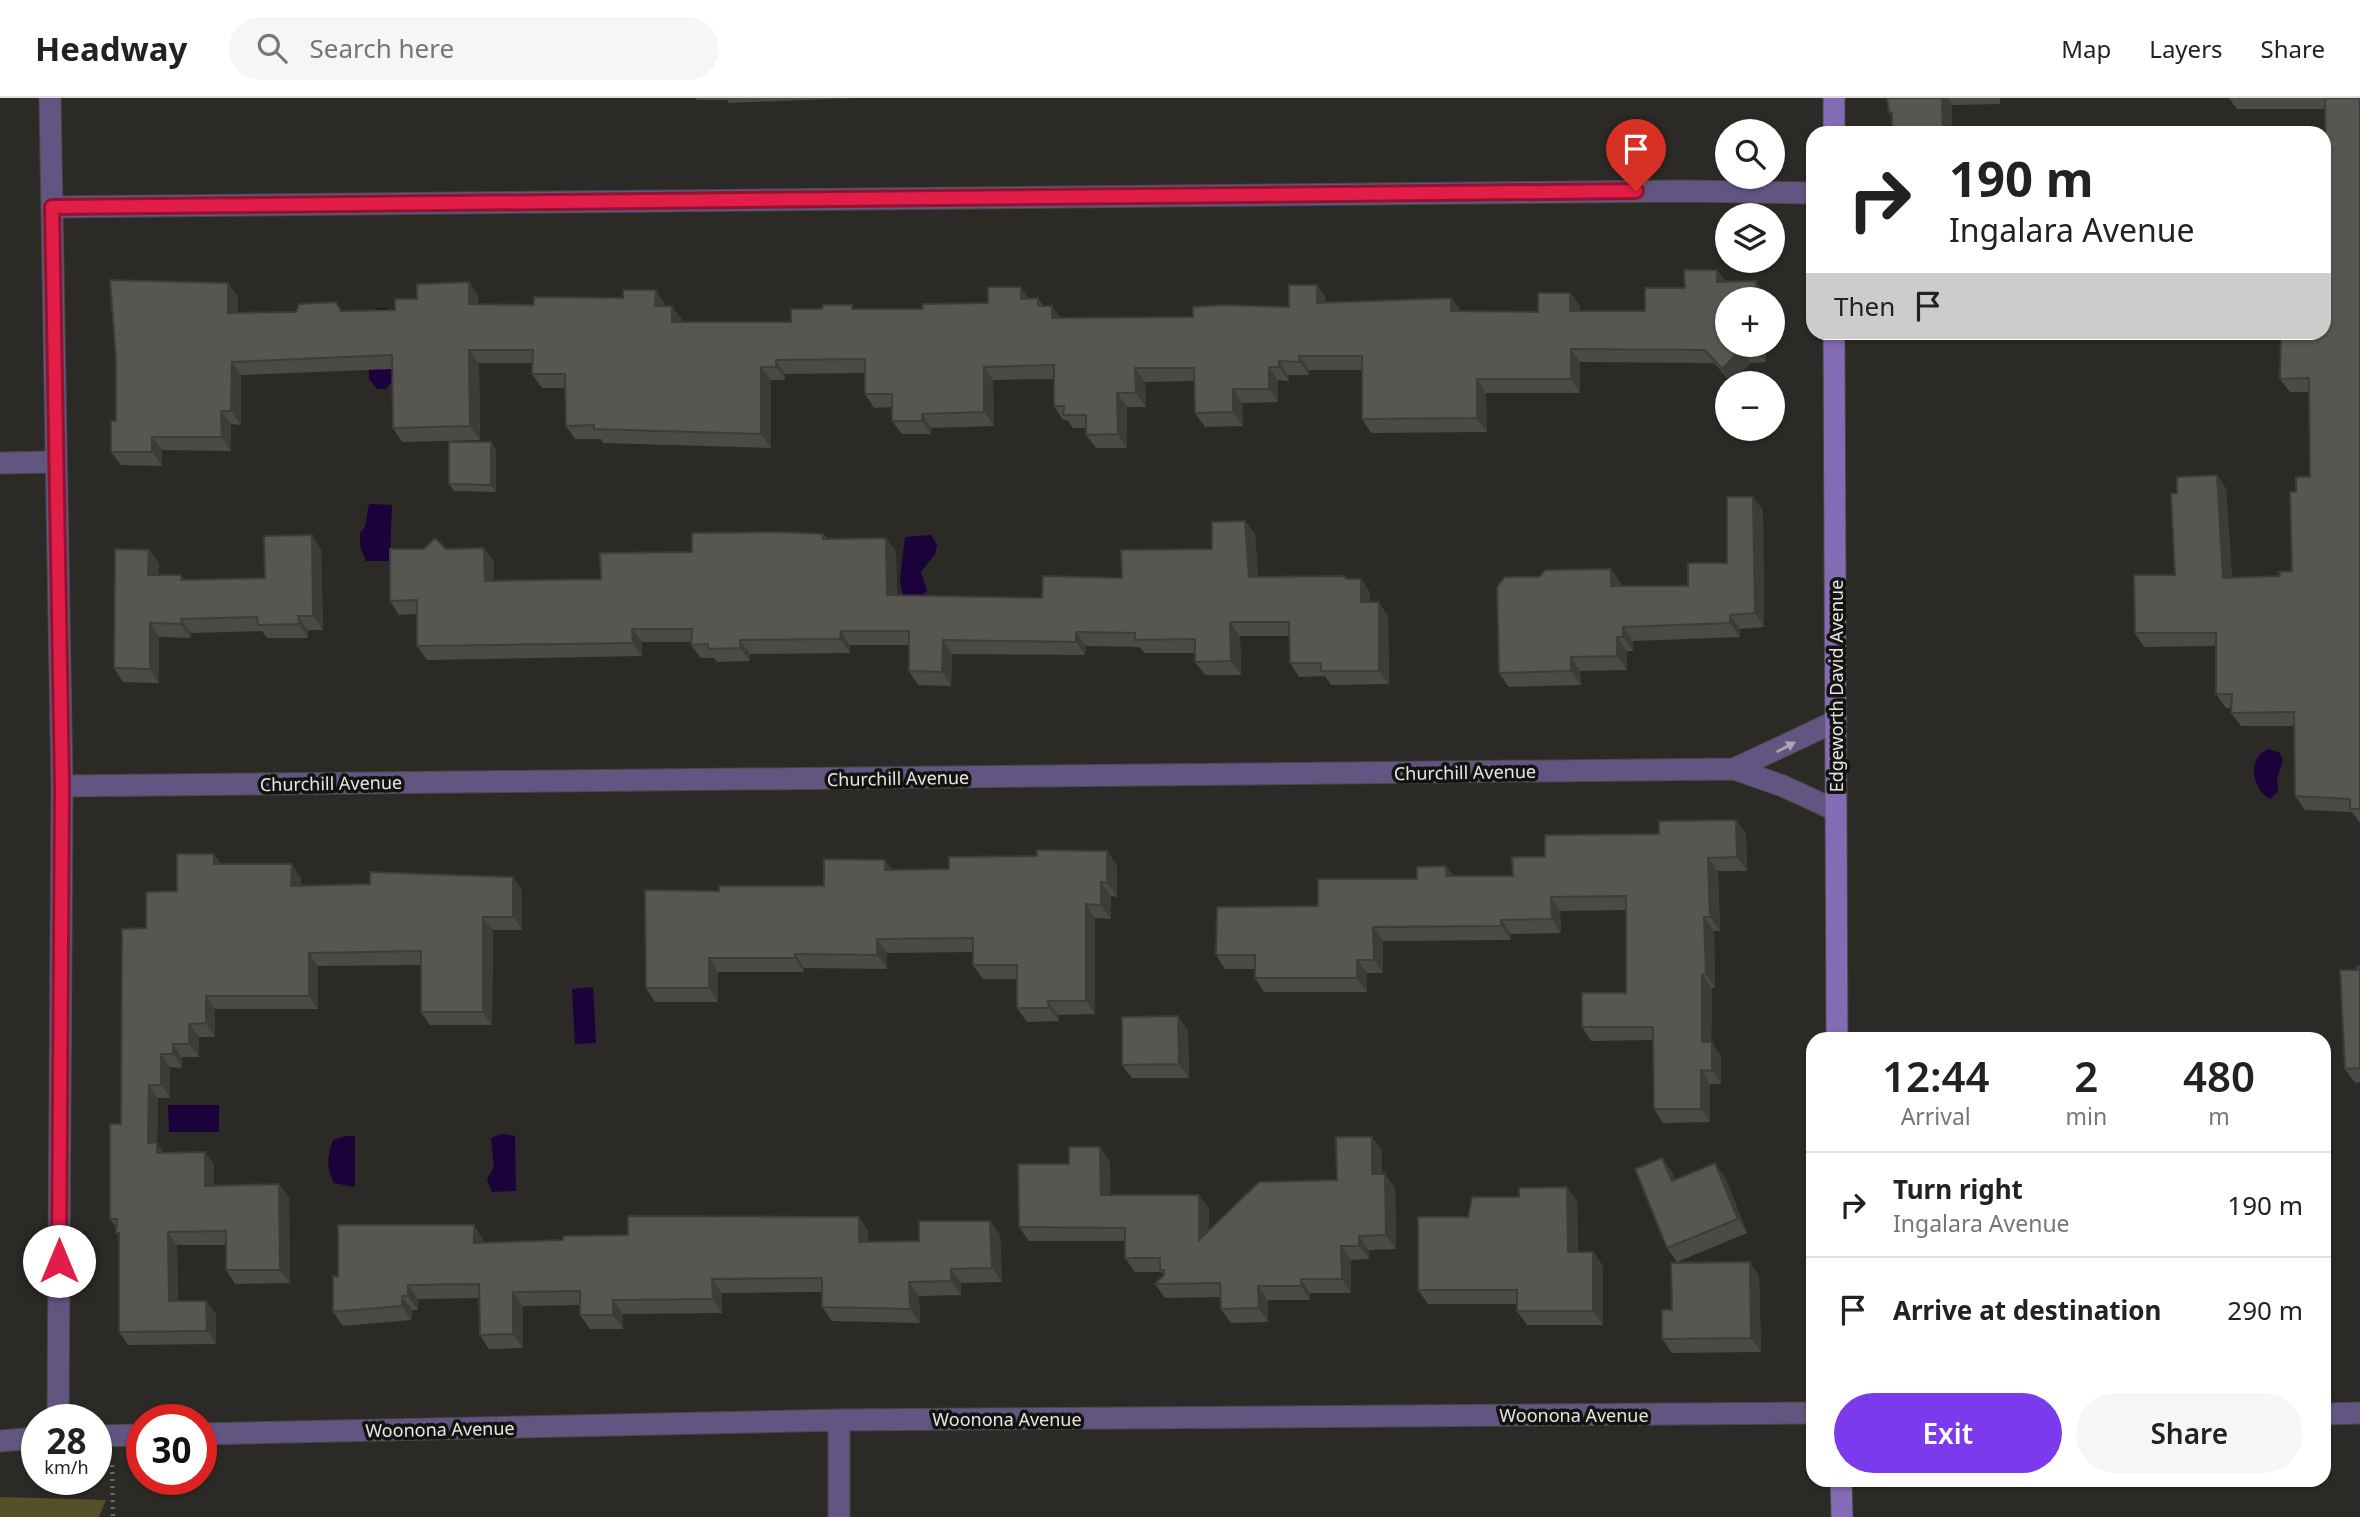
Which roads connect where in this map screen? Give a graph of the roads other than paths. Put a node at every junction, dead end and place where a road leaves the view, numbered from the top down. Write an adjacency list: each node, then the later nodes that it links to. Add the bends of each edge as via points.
1 (50, 98): 5 (street)
2 (1834, 98): 3 (main road)
3 (1834, 126)
4 (1806, 192): 5 (street)
5 (52, 207): 8 (street)
6 (1834, 340): 9 (main road, Edgeworth David Avenue)
7 (0, 463): 8 (street)
8 (55, 463): 11 (street)
9 (1836, 721): 10 (street, Churchill Avenue, one-way to 9); 12 (main road, Edgeworth David Avenue)
10 (1734, 769): 11 (street, Churchill Avenue); 12 (street, Churchill Avenue)
11 (62, 786): 14 (street)
12 (1835, 810): 13 (main road, Edgeworth David Avenue)
13 (1837, 1032)
14 (58, 1404)
15 (1806, 1413): 18 (street, Woonona Avenue)
16 (2360, 1413): 17 (street)
17 (2331, 1414)
18 (839, 1420): 19 (street, Woonona Avenue); 23 (street)
19 (217, 1434)
20 (21, 1439): 21 (street)
21 (0, 1441)
22 (1841, 1487): 24 (main road)
23 (839, 1517)
24 (1842, 1517)

